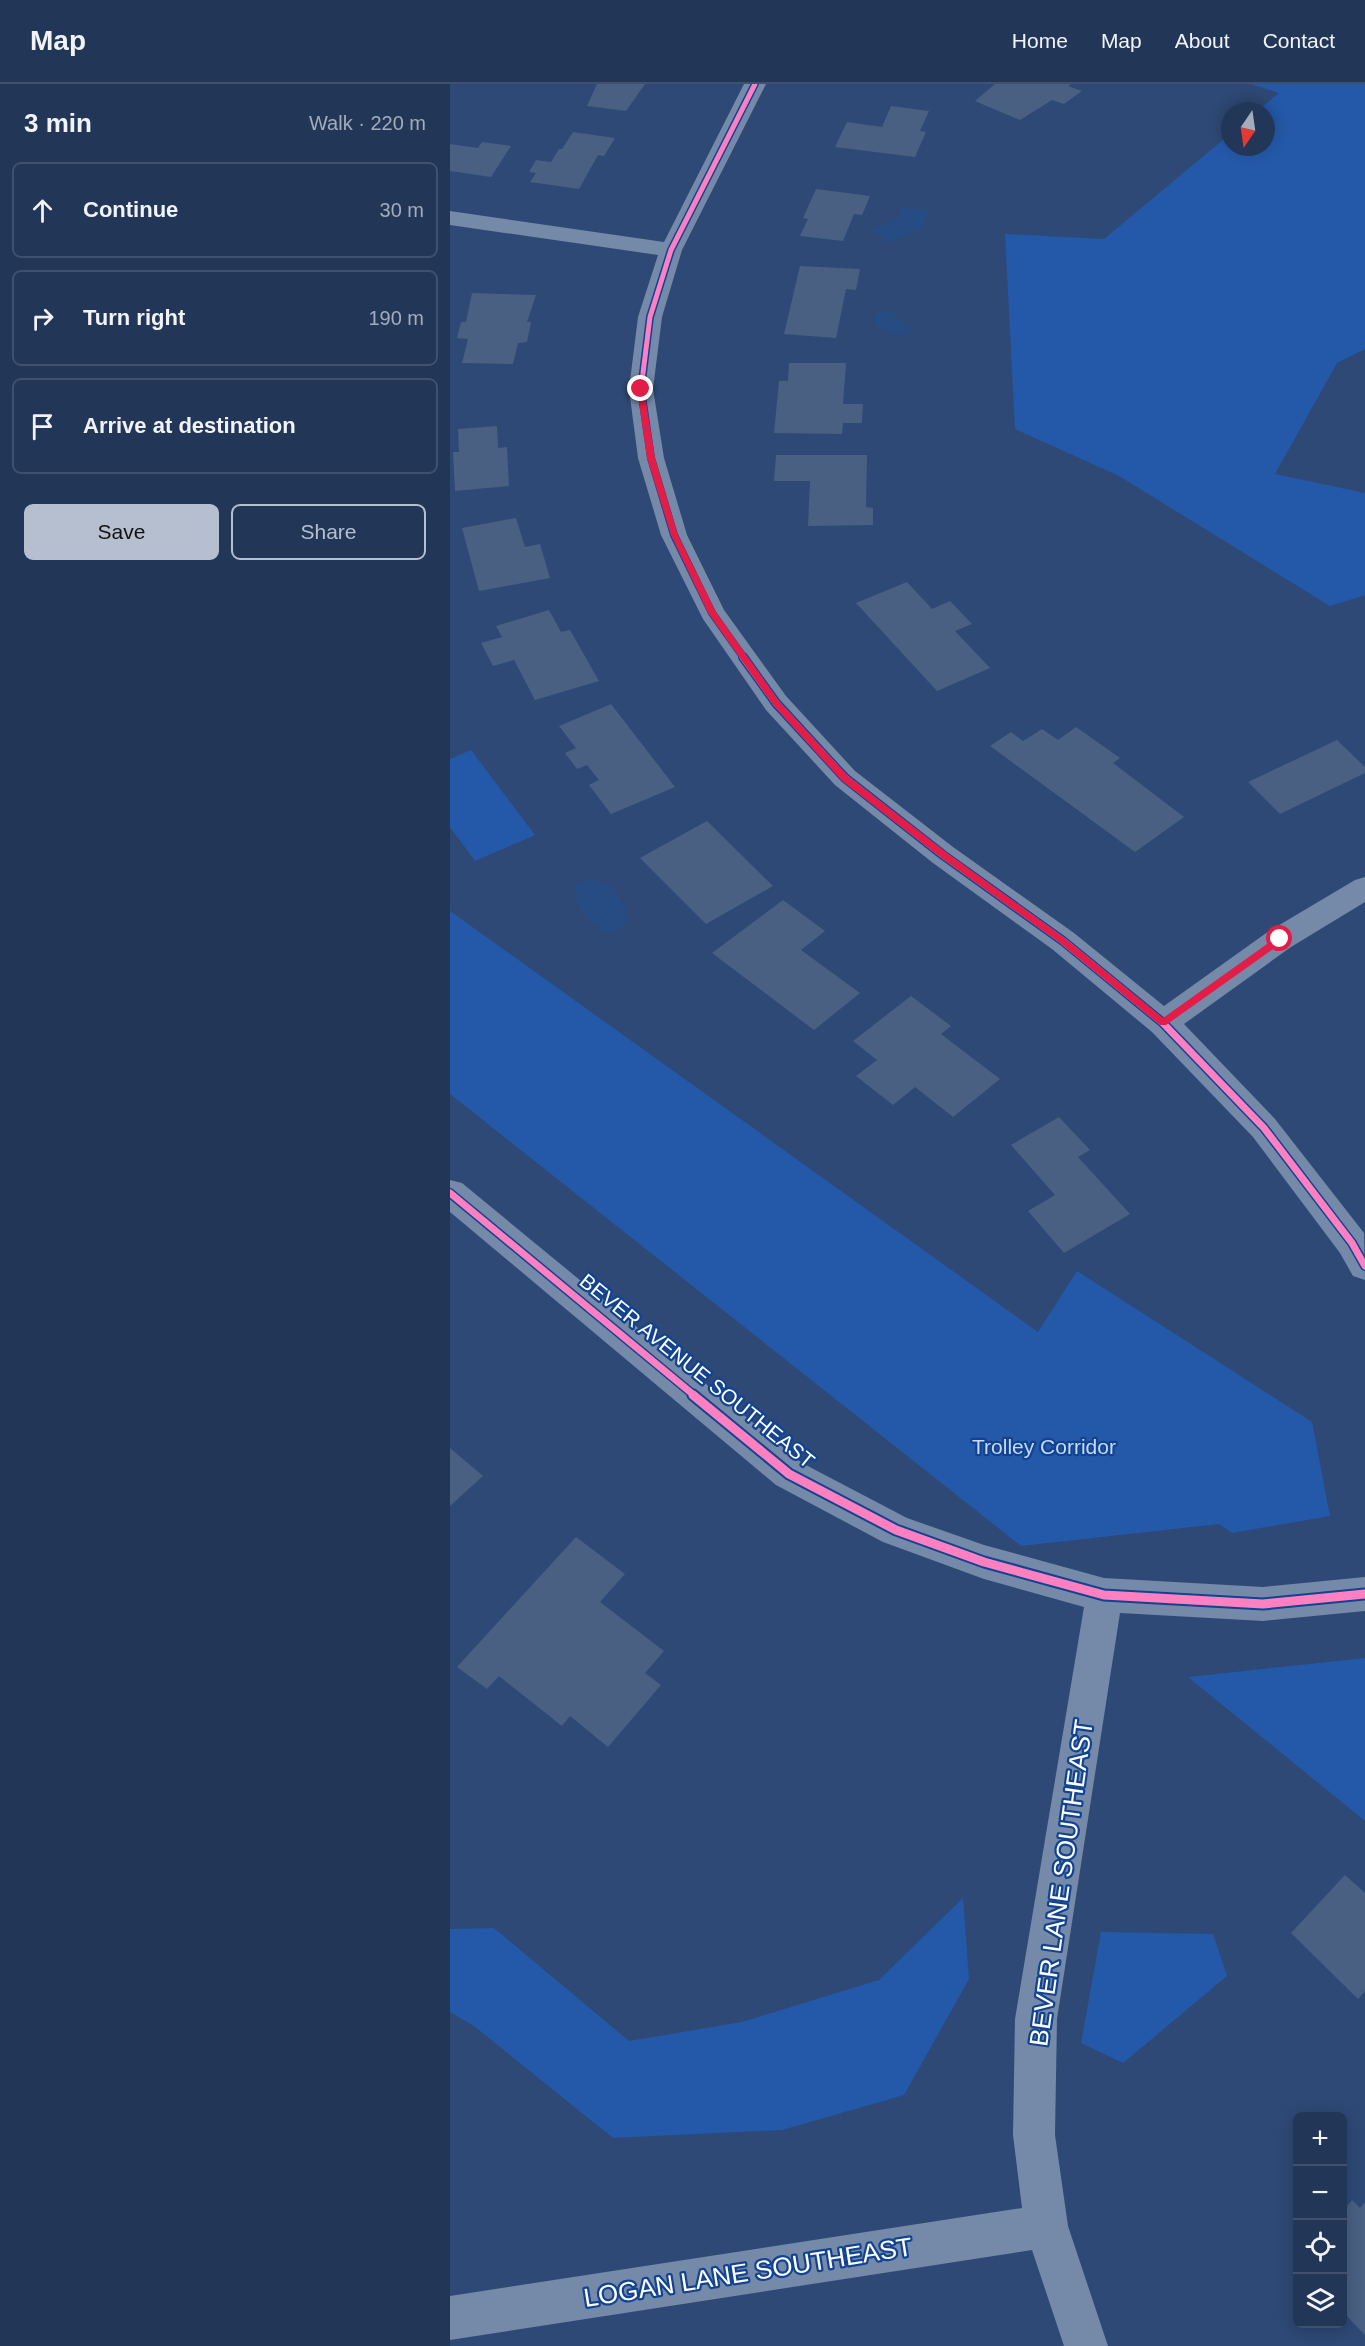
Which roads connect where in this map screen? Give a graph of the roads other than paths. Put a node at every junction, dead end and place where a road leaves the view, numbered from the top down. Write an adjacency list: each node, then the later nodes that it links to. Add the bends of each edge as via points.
1 (755, 84): 3 (street)
2 (450, 218): 3 (street)
3 (671, 250): 5 (street, via 650,317 641,389 651,458 674,535 712,613 776,703 845,778 1063,941)
4 (1365, 888): 5 (street, via 1280,939)
5 (1163, 1023): 7 (street, via 1264,1128 1352,1243)
6 (450, 1193): 9 (street, BEVER AVENUE SOUTHEAST, via 789,1474 896,1530 984,1562)
7 (1365, 1266)
8 (1365, 1594): 9 (street, BEVER AVENUE SOUTHEAST, via 1263,1605)
9 (1104, 1595): 10 (street, BEVER LANE SOUTHEAST, via 1036,2019 1034,2135)
10 (1046, 2226): 11 (street, LOGAN LANE SOUTHEAST); 12 (street, BEVER LANE SOUTHEAST)
11 (450, 2318)
12 (1086, 2346)

